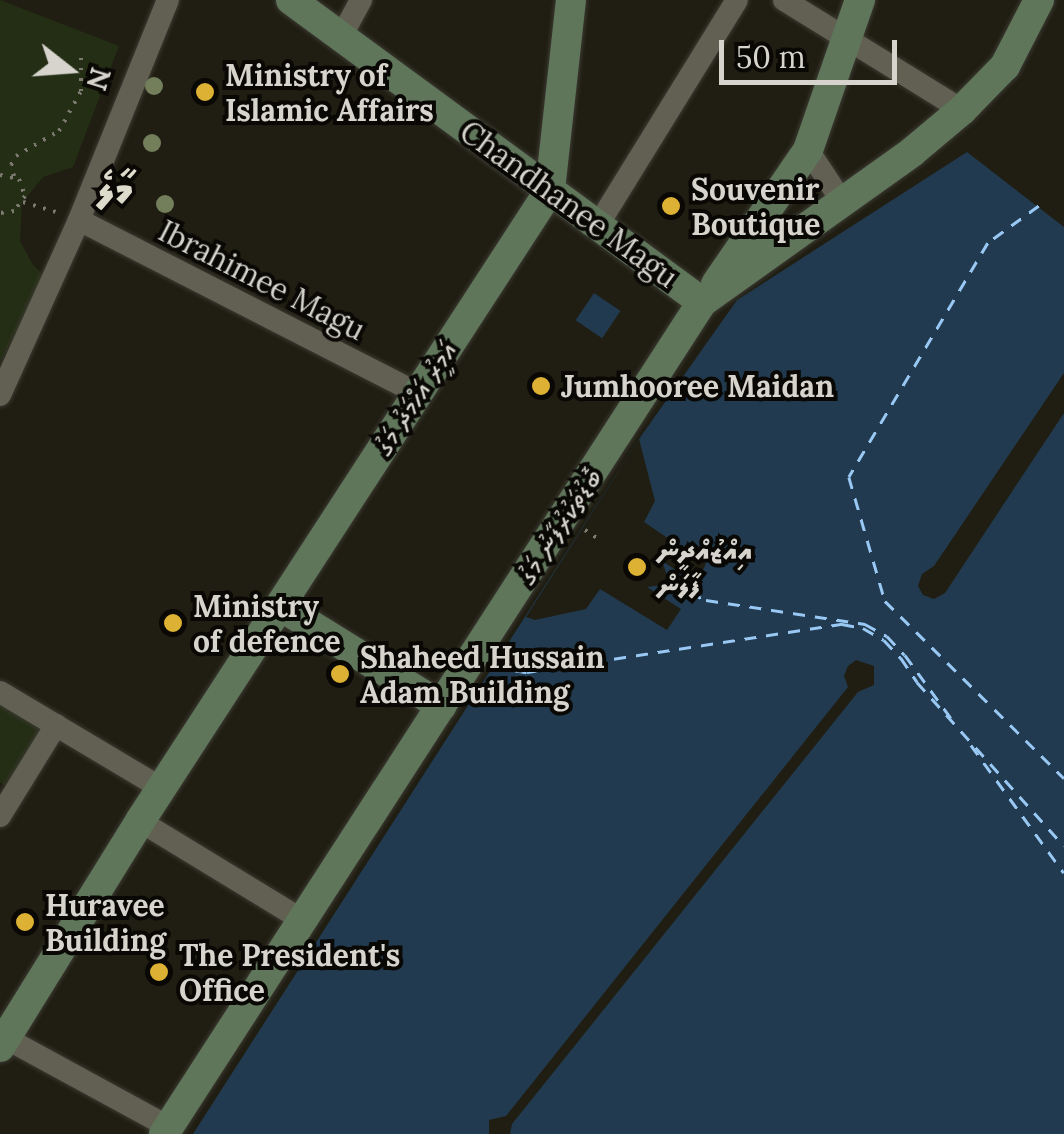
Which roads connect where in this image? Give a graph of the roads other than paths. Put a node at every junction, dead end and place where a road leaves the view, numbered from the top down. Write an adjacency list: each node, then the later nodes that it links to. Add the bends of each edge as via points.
1 (168, 0): 15 (street)
2 (291, 0): 9 (street, Chandhanee Magu)
3 (361, 0): 9 (street)
4 (570, 0): 13 (street)
5 (784, 0): 10 (street)
6 (860, 0): 10 (street)
7 (1040, 0): 11 (street, ބޮޑުތަކުރުފާނު މަގު, via 1006,66)
8 (731, 1): 16 (street)
9 (341, 36): 13 (street, Chandhanee Magu)
10 (843, 40): 11 (street); 12 (street)
11 (962, 110): 14 (street, ބޮޑުތަކުރުފާނު މަގު)
12 (808, 150): 14 (street); 17 (street)
13 (550, 190): 16 (street, Chandhanee Magu); 18 (street, އަމީރު އަހްމަދު މަގު)
14 (841, 200): 17 (street, ބޮޑުތަކުރުފާނު މަގު)
15 (79, 220): 18 (street, Ibrahimee Magu); 19 (street)
16 (598, 225): 17 (street, Chandhanee Magu)
17 (702, 302): 22 (street, ބޮޑުތަކުރުފާނު މަގު)
18 (418, 393): 20 (street, އަމީރު އަހްމަދު މަގު)
19 (0, 395)
20 (280, 606): 22 (street); 24 (street, އަމީރު އަހްމަދު މަގު)
21 (0, 692): 23 (street)
22 (441, 706): 27 (street, ބޮޑުތަކުރުފާނު މަގު)
23 (56, 725): 24 (street); 25 (street)
24 (161, 788): 26 (street)
25 (0, 816)
26 (140, 821): 27 (street); 28 (street)
27 (302, 920): 29 (street, ބޮޑުތަކުރުފާނު މަގު)
28 (2, 1040): 29 (street)
29 (166, 1131)

